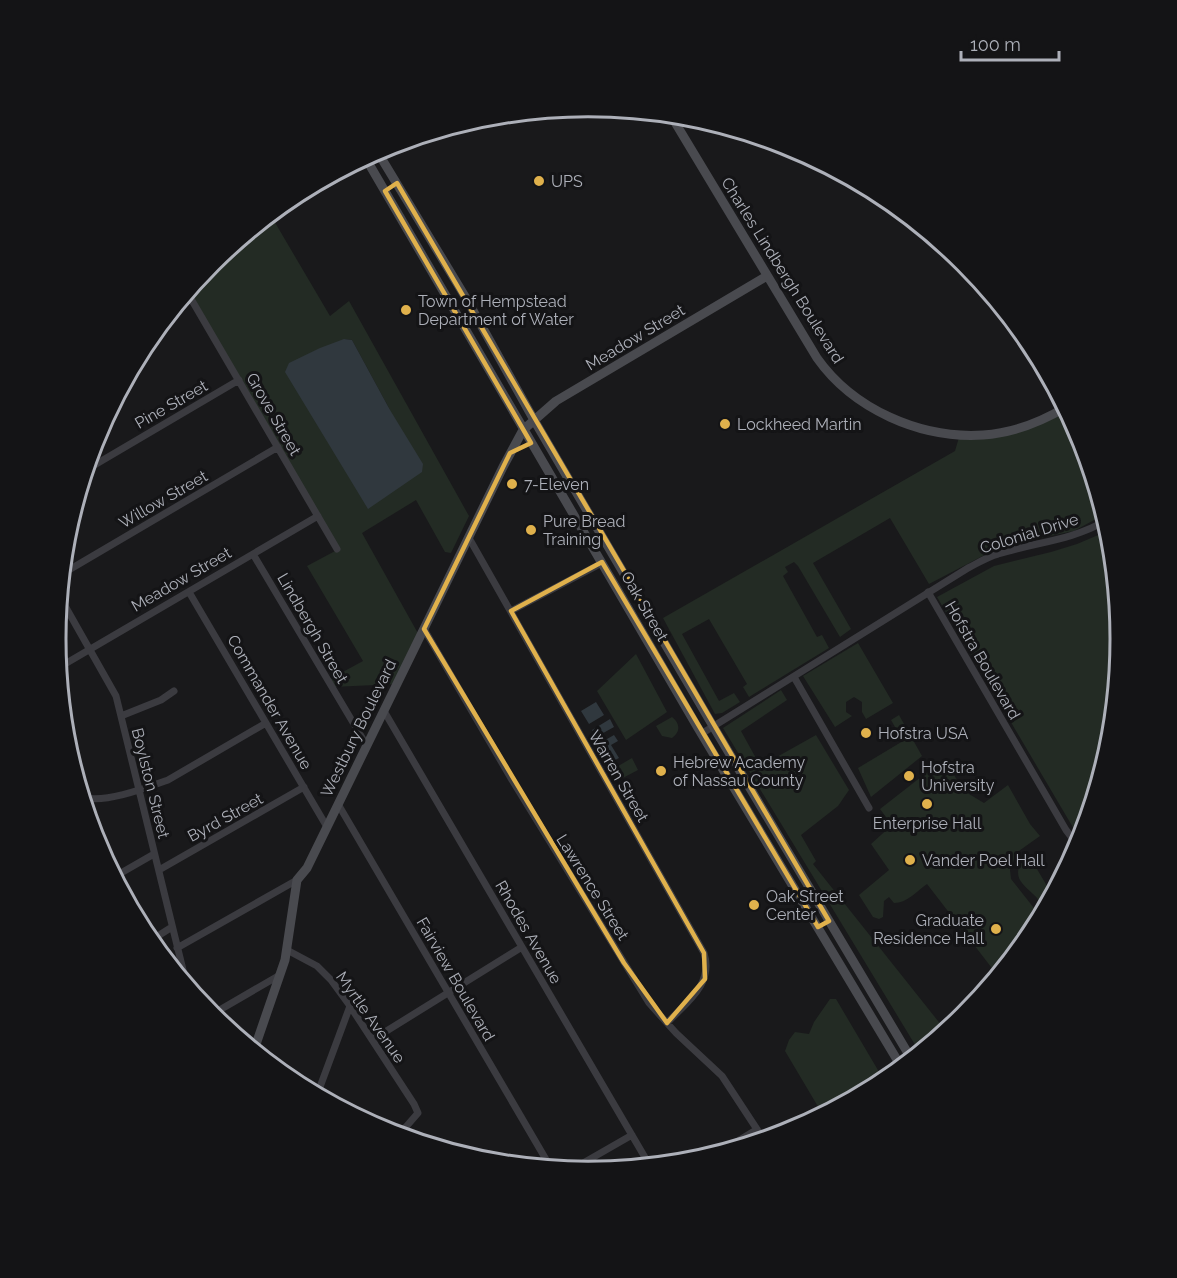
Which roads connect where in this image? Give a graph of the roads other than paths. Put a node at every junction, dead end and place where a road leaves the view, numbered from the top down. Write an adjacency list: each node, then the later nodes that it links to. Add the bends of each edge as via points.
1 (676, 125): 6 (street, Charles Lindbergh Boulevard)
2 (382, 159): 4 (street, Oak Street)
3 (369, 165): 5 (street, Oak Street)
4 (397, 183): 5 (street); 7 (street, Oak Street)
5 (385, 192): 9 (street, Oak Street)
6 (767, 276): 11 (street, Charles Lindbergh Boulevard, via 824,369 856,399 889,417 915,427 982,435 1019,428); 12 (street, Meadow Street, via 556,401)
7 (465, 297): 9 (street); 12 (street, Oak Street)
8 (191, 299): 10 (street, Grove Street)
9 (451, 306): 13 (street, Oak Street)
10 (239, 380): 14 (street, Grove Street); 17 (street, Pine Street)
11 (1058, 411)
12 (534, 420): 13 (street, Meadow Street); 37 (street, Oak Street)
13 (523, 430): 15 (street, Oak Street); 16 (street, Westbury Boulevard)
14 (278, 447): 18 (street, Grove Street); 24 (street, Willow Street)
15 (536, 451): 16 (street, via 526,447); 23 (street, Oak Street)
16 (510, 453): 20 (street, Westbury Boulevard)
17 (97, 464)
18 (318, 516): 21 (street, Grove Street); 22 (street, Meadow Street)
19 (1098, 524): 26 (street, Colonial Drive, via 1050,543 998,554)
20 (469, 538): 28 (street, Warren Street); 29 (street, Westbury Boulevard)
21 (338, 549)
22 (254, 554): 25 (street, Meadow Street); 39 (street, Lindbergh Street)
23 (602, 562): 28 (street); 38 (street, Oak Street)
24 (70, 569)
25 (189, 592): 30 (street, Meadow Street); 36 (street, Commander Avenue)
26 (928, 592): 32 (street, Hofstra Boulevard); 46 (street, Hofstra Boulevard)
27 (67, 609): 30 (street, Boylston Street)
28 (511, 611): 63 (street, Warren Street, via 704,953 705,979)
29 (424, 629): 34 (street, Westbury Boulevard); 63 (street, Lawrence Street, via 624,963)
30 (90, 650): 31 (street, Meadow Street); 35 (street, Boylston Street, via 113,689)
31 (67, 663)
32 (794, 676): 37 (street, Hofstra Boulevard); 44 (street)
33 (174, 691): 35 (street)
34 (384, 711): 39 (street, Westbury Boulevard); 55 (street, Rhodes Avenue)
35 (121, 716): 41 (street, Boylston Street)
36 (266, 723): 40 (street, Commander Avenue); 41 (street, via 168,780)
37 (713, 726): 38 (street, Hofstra Boulevard); 51 (street, Oak Street)
38 (701, 734): 53 (street, Oak Street)
39 (367, 746): 43 (street, Westbury Boulevard)
40 (304, 787): 45 (street, Commander Avenue); 48 (street, Byrd Street)
41 (139, 789): 42 (street); 47 (street, Boylston Street)
42 (91, 798)
43 (338, 804): 45 (street, Westbury Boulevard); 60 (street, Fairview Boulevard)
44 (869, 808)
45 (327, 827): 50 (street, Westbury Boulevard)
46 (1072, 837)
47 (154, 854): 48 (street, Boylston Street); 49 (street)
48 (159, 870): 52 (street, Boylston Street)
49 (121, 873)
50 (297, 880): 56 (street); 57 (street, Westbury Boulevard)
51 (829, 921): 53 (street); 66 (street, Oak Street)
52 (172, 927): 54 (street); 56 (street, Boylston Street)
53 (818, 927): 67 (street, Oak Street)
54 (159, 936)
55 (522, 947): 60 (street); 72 (street, Rhodes Avenue)
56 (177, 948): 58 (street, Boylston Street)
57 (287, 950): 59 (street, Westbury Boulevard); 61 (street, Myrtle Avenue, via 317,966)
58 (182, 967)
59 (280, 975): 62 (street); 65 (street, Westbury Boulevard)
60 (448, 991): 64 (street); 75 (street, Fairview Boulevard)
61 (350, 1006): 64 (street, Myrtle Avenue); 68 (street)
62 (221, 1009)
63 (667, 1023): 70 (street, Lawrence Street, via 722,1076)
64 (372, 1040): 69 (street, Myrtle Avenue, via 418,1113)
65 (257, 1043)
66 (908, 1053)
67 (898, 1060)
68 (320, 1087)
69 (405, 1128)
70 (756, 1130): 71 (street, Lawrence Street); 73 (street)
71 (758, 1133)
72 (632, 1135): 74 (street, Rhodes Avenue); 76 (street)
73 (743, 1138)
74 (645, 1158)
75 (546, 1159)
76 (585, 1162)

